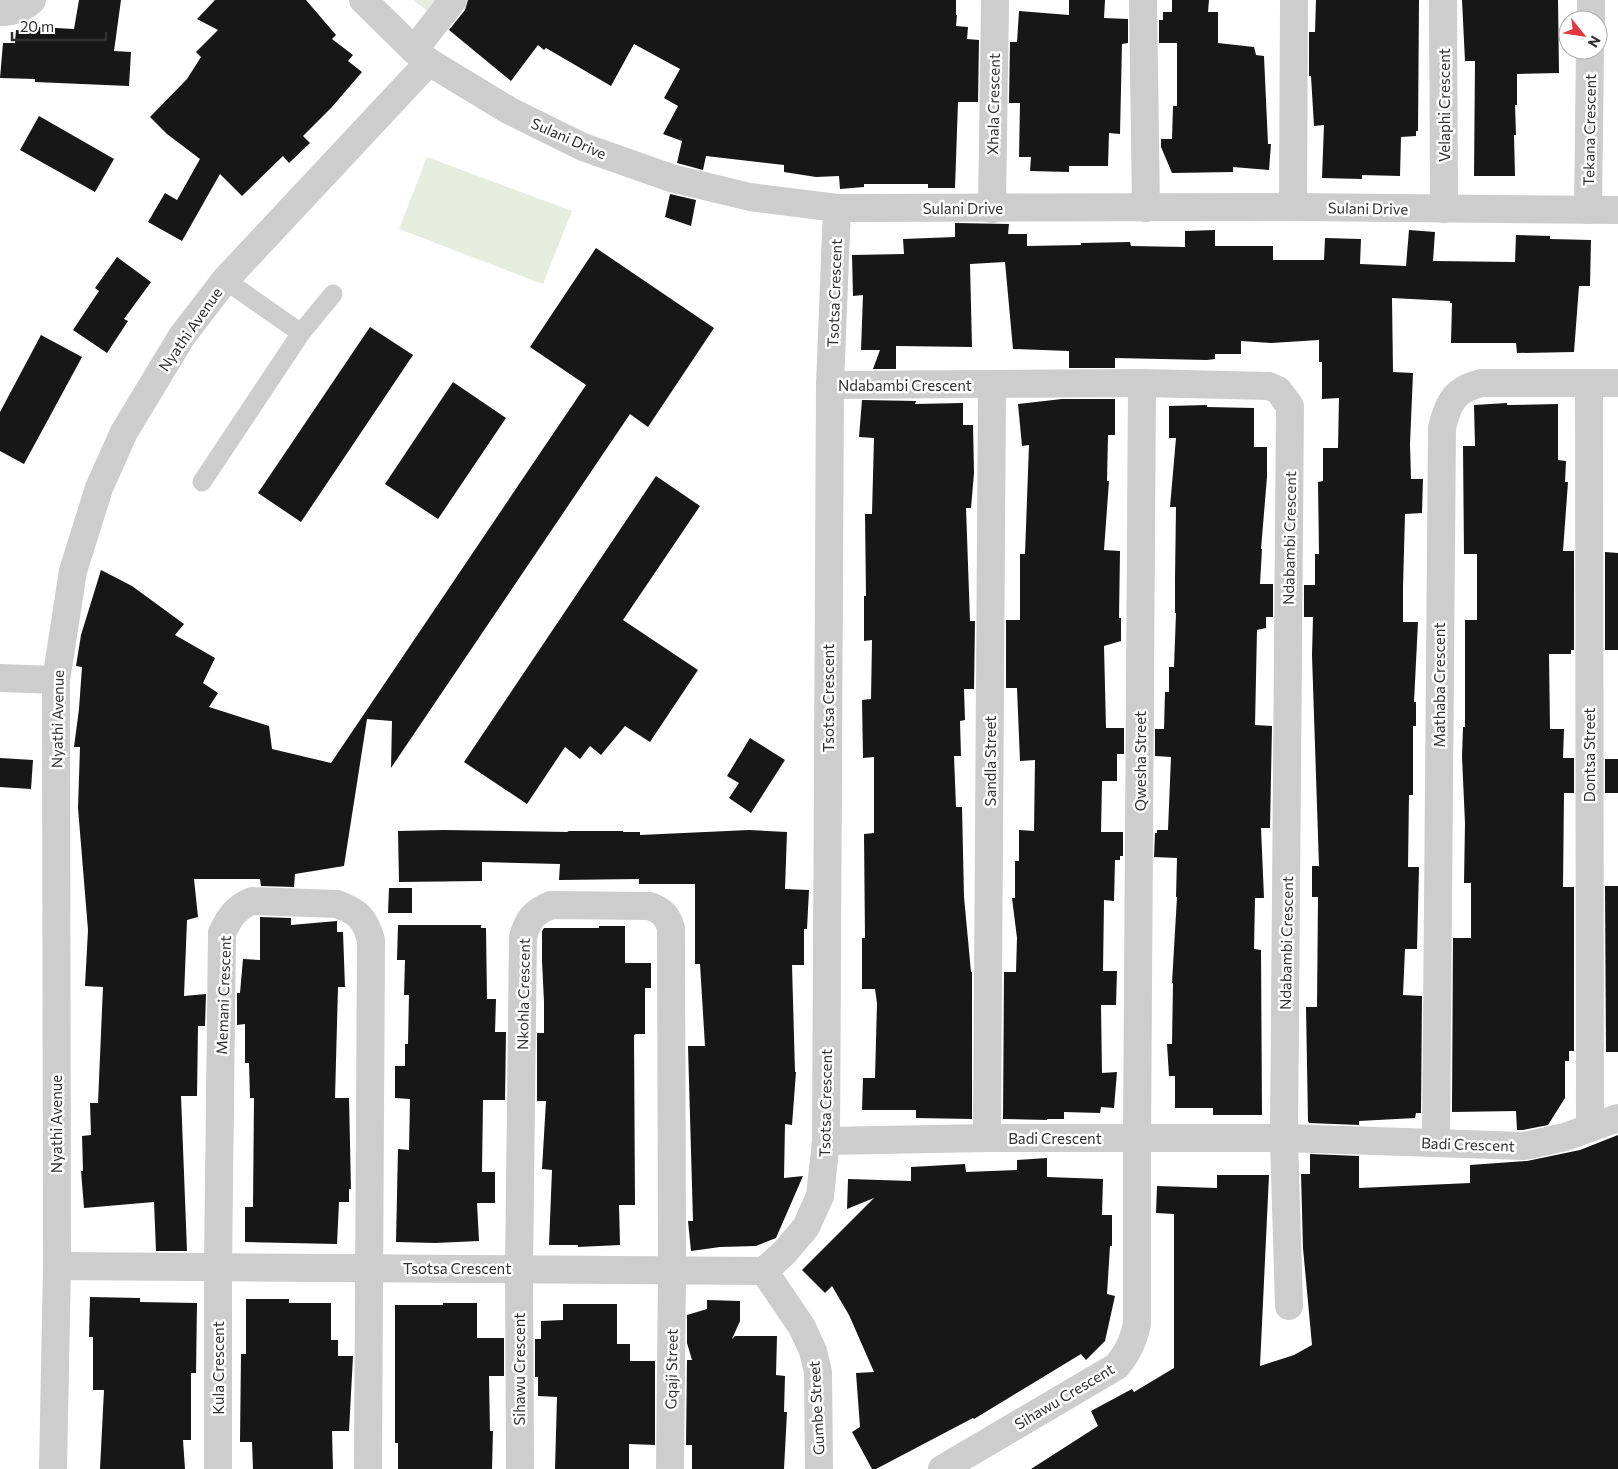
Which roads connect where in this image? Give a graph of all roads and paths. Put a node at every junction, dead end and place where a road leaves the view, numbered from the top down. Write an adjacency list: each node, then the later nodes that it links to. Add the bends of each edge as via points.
1 (32, 0): 8 (street, via 12,12)
2 (364, 0): 9 (street, Sulani Drive)
3 (453, 0): 9 (street, Nyathi Avenue)
4 (995, 0): 14 (street, Xhala Crescent)
5 (1143, 0): 12 (street)
6 (1294, 0): 13 (street)
7 (1443, 0): 15 (street, Velaphi Crescent)
8 (0, 12)
9 (422, 56): 11 (street, Sulani Drive, via 510,111 583,147 671,178 740,195); 18 (street, Nyathi Avenue)
10 (1590, 60): 16 (street, Tekana Crescent)
11 (838, 208): 14 (street, Sulani Drive); 25 (street, Tsotsa Crescent)
12 (1146, 208): 13 (street, Sulani Drive); 14 (street, Sulani Drive)
13 (1293, 208): 15 (street, Sulani Drive)
14 (992, 209)
15 (1444, 209): 16 (street, Sulani Drive)
16 (1588, 210): 17 (street, Sulani Drive)
17 (1618, 210)
18 (225, 280): 20 (lane); 28 (street, Nyathi Avenue, via 182,336 153,382 124,432 99,488 73,571)
19 (333, 294): 20 (lane)
20 (301, 333): 26 (lane)
21 (1142, 383): 24 (street, Ndabambi Crescent); 32 (street, Ndabambi Crescent, via 1269,386 1278,390 1290,406); 33 (street, Qwesha Street)
22 (1588, 383): 23 (street, Mathaba Crescent); 30 (street, Dontsa Street); 35 (street, Mathaba Crescent, via 1482,383 1468,387 1454,397 1442,428)
23 (1618, 383)
24 (992, 384): 25 (street, Ndabambi Crescent); 31 (street, Sandla Street)
25 (830, 385): 34 (street, Tsotsa Crescent)
26 (202, 482)
27 (0, 678): 28 (street)
28 (56, 680): 36 (street, Nyathi Avenue)
29 (1618, 1118): 30 (street, Badi Crescent)
30 (1590, 1128): 35 (street, Badi Crescent, via 1524,1146)
31 (987, 1138): 33 (street, Badi Crescent); 34 (street, Badi Crescent)
32 (1284, 1138): 33 (street, Badi Crescent); 35 (street, Badi Crescent); 42 (street)
33 (1137, 1139): 49 (street, Sihawu Crescent, via 1137,1324 1127,1353 1117,1366)
34 (826, 1141): 41 (street, Tsotsa Crescent, via 820,1196 806,1227)
35 (1436, 1143)
36 (57, 1266): 37 (street, Tsotsa Crescent); 43 (street, Nyathi Avenue)
37 (218, 1267): 38 (street, Tsotsa Crescent); 38 (street, Memani Crescent, via 222,933 234,912 252,901 337,904 361,917 367,927 371,940); 44 (street, Kula Crescent)
38 (369, 1268): 39 (street, Tsotsa Crescent); 45 (street)
39 (519, 1268): 40 (street, Tsotsa Crescent); 40 (street, Nkohla Crescent, via 526,925 533,915 551,905 650,906 668,917 671,928); 46 (street, Sihawu Crescent)
40 (672, 1270): 41 (street, Tsotsa Crescent); 47 (street, Gqaji Street)
41 (764, 1271): 48 (street, Gumbe Street, via 802,1327 813,1351 818,1372)
42 (1289, 1306)
43 (53, 1469)
44 (218, 1469)
45 (368, 1469)
46 (520, 1469)
47 (670, 1469)
48 (820, 1469)
49 (942, 1469)

